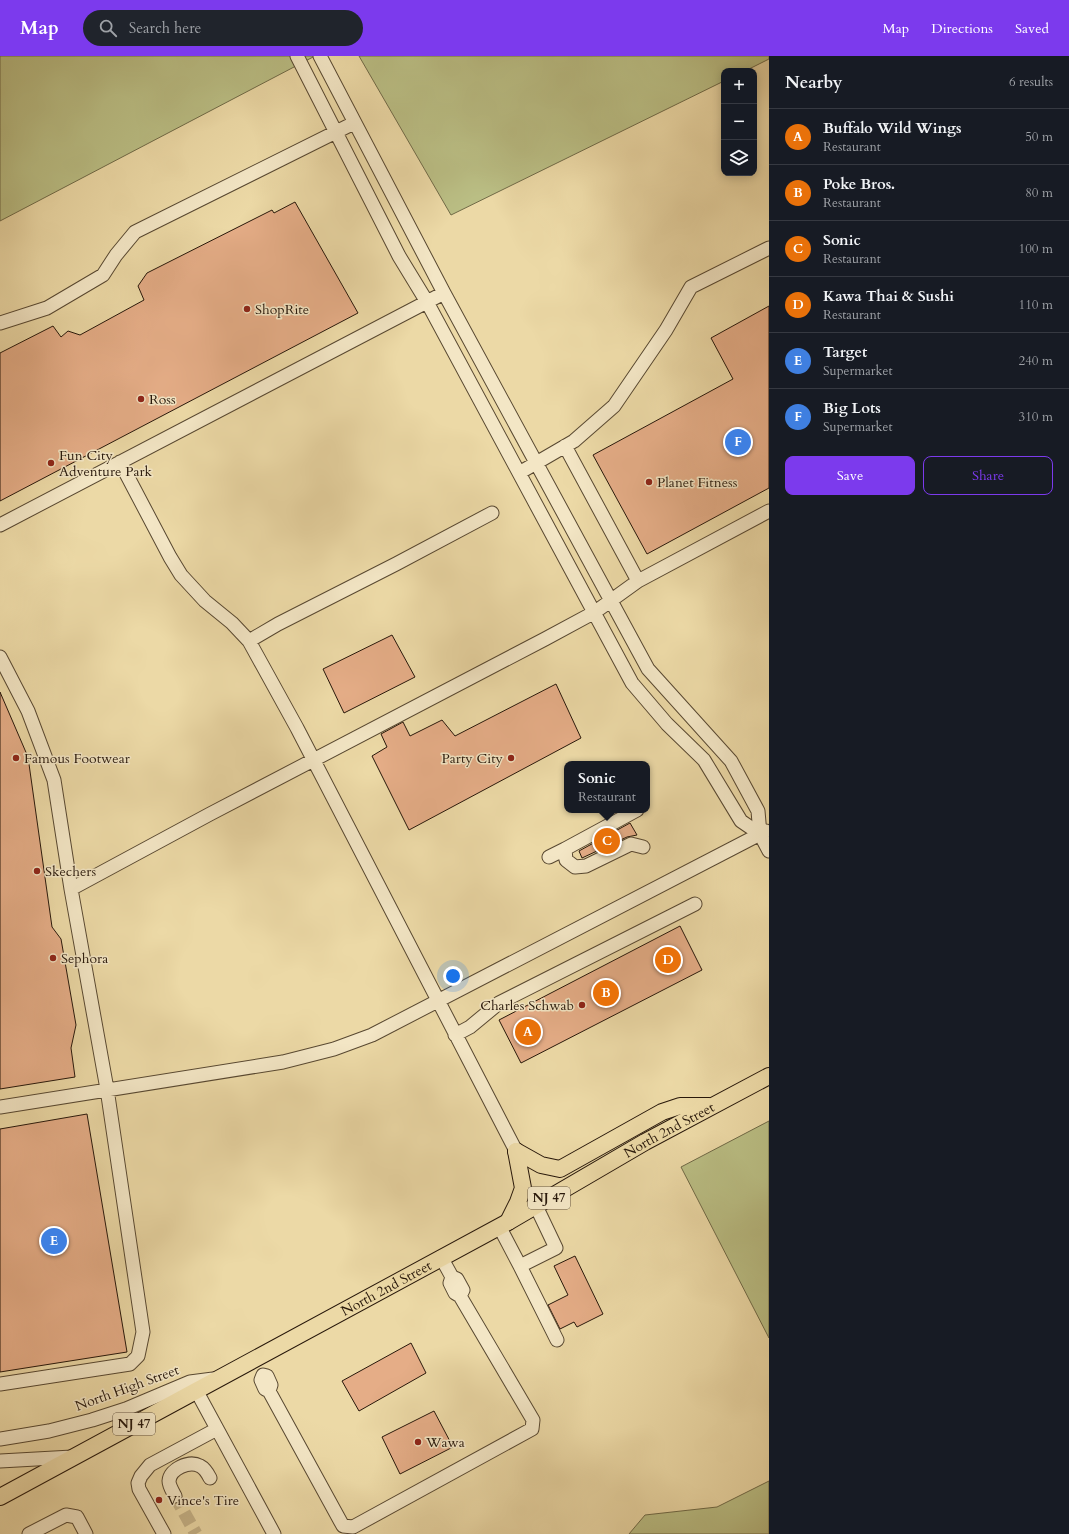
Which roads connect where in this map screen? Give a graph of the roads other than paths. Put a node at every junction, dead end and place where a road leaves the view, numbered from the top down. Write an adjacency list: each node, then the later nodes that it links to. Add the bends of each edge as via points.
1 (297, 56): 4 (street)
2 (320, 56): 3 (street)
3 (354, 123): 4 (street); 6 (street)
4 (336, 132): 7 (street, via 399,256); 8 (street, via 135,232 103,275 47,308)
5 (769, 248): 9 (street, via 691,287 666,330 614,406)
6 (444, 293): 7 (street); 11 (street)
7 (427, 302): 10 (street); 12 (street)
8 (0, 323)
9 (565, 446): 11 (street); 16 (street)
10 (120, 462): 15 (street); 19 (street, via 181,575 205,601)
11 (536, 464): 12 (street); 17 (street)
12 (519, 473): 18 (street)
13 (769, 511): 16 (street)
14 (492, 513): 19 (street)
15 (0, 525)
16 (638, 581): 17 (street)
17 (610, 600): 18 (street); 23 (street, via 648,669 731,761 758,810)
18 (595, 612): 21 (street); 23 (street, via 632,683 667,724 704,760 740,820)
19 (250, 641): 21 (street)
20 (0, 657): 28 (street, via 28,711 54,780)
21 (313, 761): 28 (street); 30 (street)
22 (631, 813): 25 (street)
23 (765, 831): 26 (street); 30 (street)
24 (643, 847): 25 (street, via 631,844 586,866 575,867 566,860)
25 (565, 849): 27 (street)
26 (769, 851)
27 (549, 857)
28 (71, 889): 33 (street)
29 (695, 904): 31 (street, via 499,1003 479,1021)
30 (437, 1001): 31 (street); 33 (street, via 372,1035 334,1049 283,1062)
31 (455, 1035): 36 (street)
32 (769, 1076): 34 (main road, North 2nd Street / NJ 47)
33 (107, 1090): 35 (street); 43 (street, via 143,1332 138,1356 130,1364)
34 (711, 1106): 36 (main road, via 680,1106 662,1112 560,1169 541,1165); 37 (main road, North 2nd Street / NJ 47)
35 (0, 1108)
36 (516, 1151): 38 (main road, via 523,1188 518,1202)
37 (536, 1206): 38 (main road, North 2nd Street / NJ 47); 40 (street, via 556,1248)
38 (503, 1224): 39 (main road, North 2nd Street / NJ 47); 40 (street)
39 (442, 1257): 42 (main road, North 2nd Street / NJ 47); 53 (street, via 452,1277 450,1282 456,1293 533,1420 532,1430)
40 (520, 1266): 41 (street)
41 (557, 1340)
42 (219, 1378): 44 (main road, North 2nd Street / NJ 47); 47 (street, North High Street, via 190,1382 126,1409 92,1420 50,1431)
43 (0, 1384)
44 (196, 1390): 46 (street); 48 (main road, North 2nd Street / NJ 47)
45 (269, 1391): 53 (street, via 343,1526)
46 (217, 1429): 56 (street, via 150,1464 141,1476 139,1489); 57 (street)
47 (0, 1439)
48 (73, 1457): 49 (street); 52 (main road, North 2nd Street / NJ 47)
49 (0, 1461)
50 (210, 1478): 51 (street, via 201,1466 194,1464 179,1468 170,1478 169,1484)
51 (175, 1496)
52 (0, 1497)
53 (352, 1527): 58 (street)
54 (29, 1534): 55 (street, via 66,1515 77,1517)
55 (86, 1534)
56 (164, 1534)
57 (274, 1534)
58 (339, 1534)

